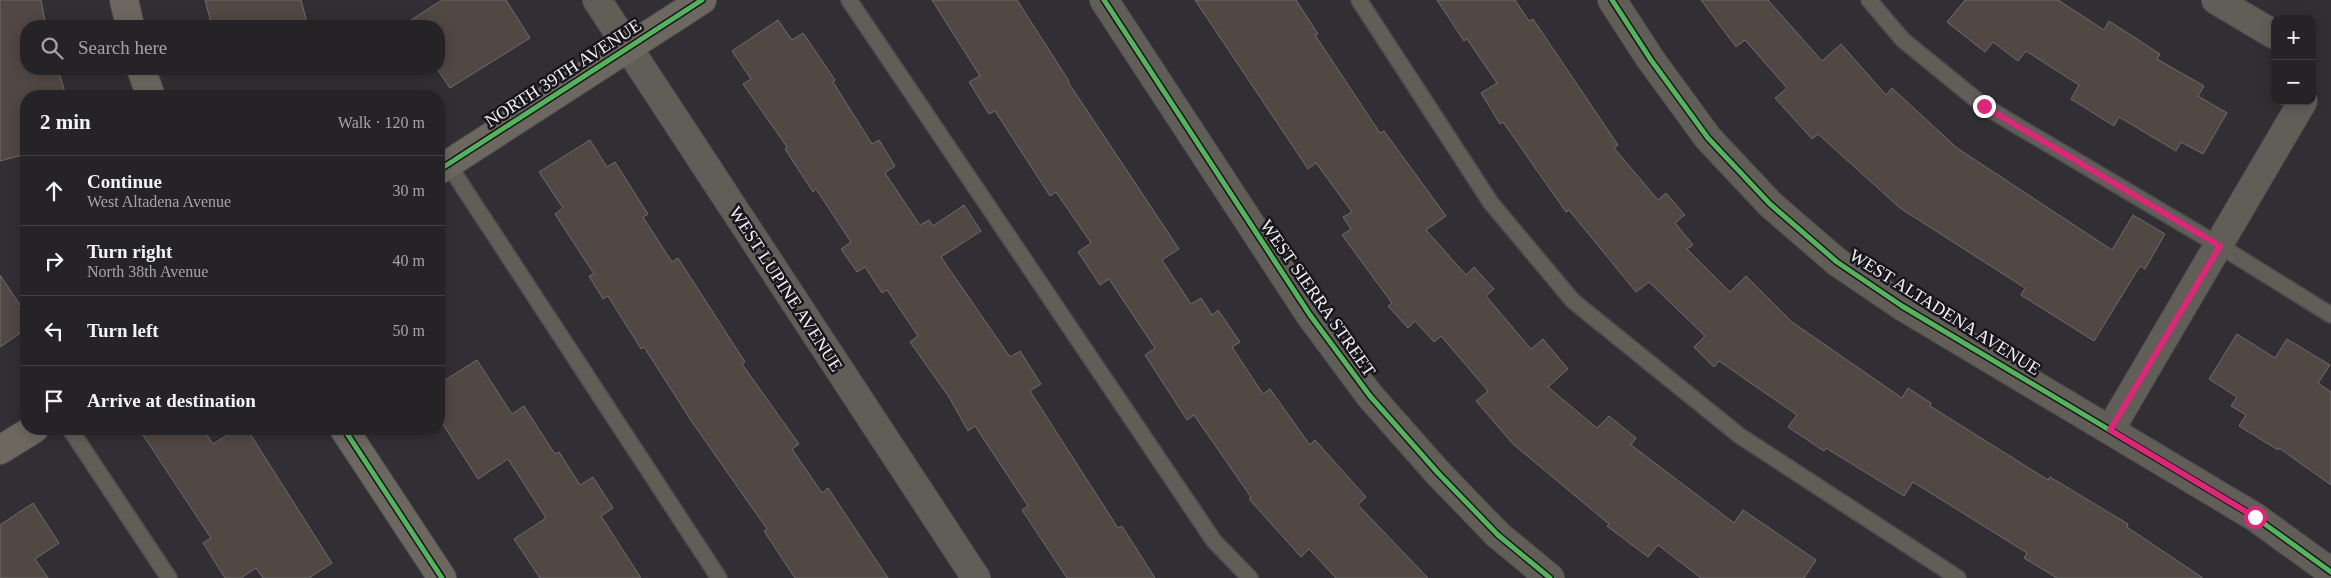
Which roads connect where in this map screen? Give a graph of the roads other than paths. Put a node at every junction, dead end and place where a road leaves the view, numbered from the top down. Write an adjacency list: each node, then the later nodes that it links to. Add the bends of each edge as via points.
1 (124, 0): 10 (street)
2 (598, 0): 12 (street, WEST LUPINE AVENUE)
3 (702, 0): 12 (street, NORTH 39TH AVENUE)
4 (849, 0): 30 (lane, via 1214,542)
5 (1104, 0): 31 (street, WEST SIERRA STREET, via 1310,315 1370,396 1498,535)
6 (1359, 0): 32 (lane, via 1492,203 1573,301 1740,436)
7 (1612, 0): 20 (street, WEST ALTADENA AVENUE, via 1708,138 1735,169 1803,234 1837,262 1902,306)
8 (1869, 0): 18 (lane, via 1903,40 1984,106)
9 (2216, 0): 11 (street)
10 (129, 20)
11 (2271, 32)
12 (628, 47): 16 (street, NORTH 39TH AVENUE); 29 (street, WEST LUPINE AVENUE)
13 (143, 75): 14 (street)
14 (149, 90)
15 (2301, 105): 18 (street)
16 (445, 166)
17 (445, 170): 28 (lane)
18 (2220, 246): 19 (lane); 20 (street)
19 (2331, 315)
20 (2110, 430): 25 (street, WEST ALTADENA AVENUE, via 2255,517)
21 (24, 435): 24 (street)
22 (74, 435): 26 (lane)
23 (348, 435): 27 (street)
24 (0, 450)
25 (2331, 572)
26 (168, 578)
27 (442, 578)
28 (719, 578)
29 (976, 578)
30 (1250, 578)
31 (1550, 578)
32 (1958, 578)

